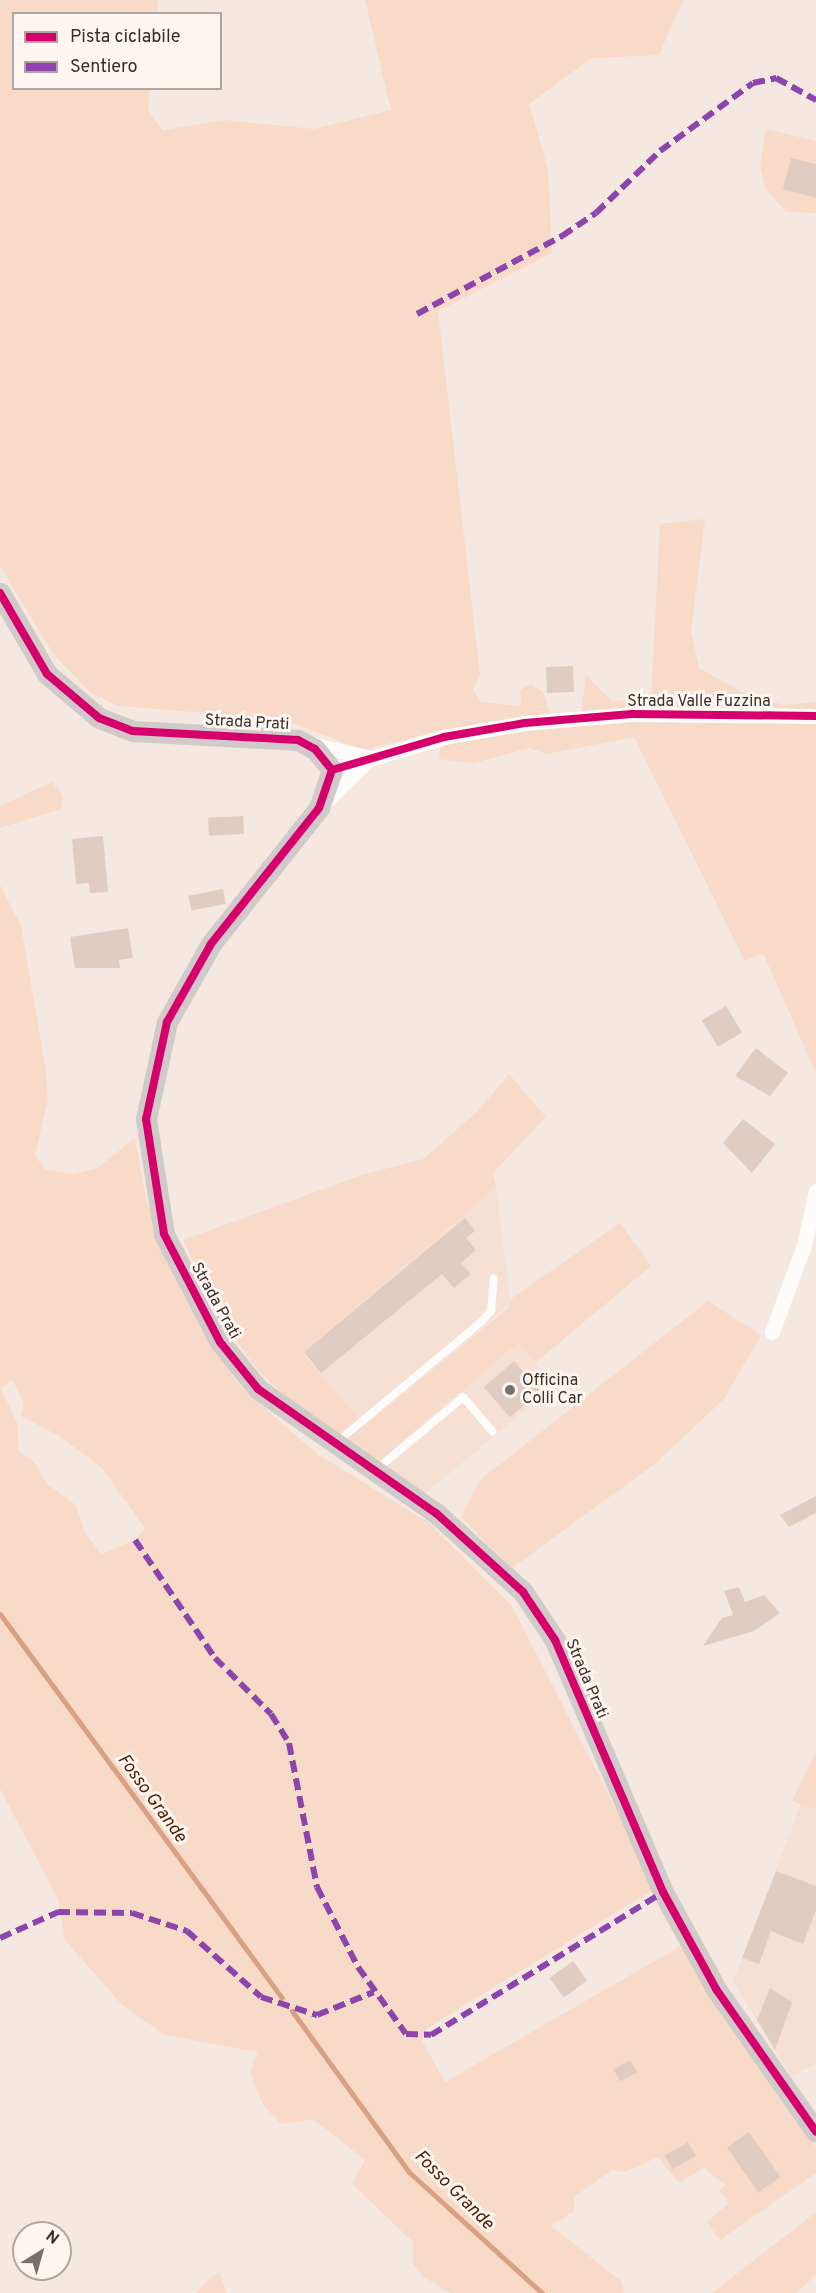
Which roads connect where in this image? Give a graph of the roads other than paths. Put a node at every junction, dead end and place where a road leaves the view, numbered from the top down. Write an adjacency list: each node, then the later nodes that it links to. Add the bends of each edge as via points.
1 (0, 593): 3 (street, Strada Prati, via 47,674 99,718 133,730)
2 (816, 716): 4 (street, Strada Valle Fuzzina, via 633,714 525,723 444,737)
3 (307, 743): 4 (street, Strada Valle Fuzzina); 5 (street, Strada Prati)
4 (371, 758): 5 (street, Strada Valle Fuzzina); 6 (street, Strada Valle Fuzzina)
5 (332, 770): 6 (street, Strada Prati)
6 (319, 808): 11 (street, Strada Prati, via 211,944 167,1022 149,1088 147,1149 164,1234 220,1342 258,1389)
7 (816, 1191): 9 (street, via 804,1245)
8 (494, 1278): 11 (lane, via 491,1311 481,1322)
9 (772, 1332)
10 (492, 1431): 12 (lane, via 463,1397)
11 (333, 1445): 12 (street, Strada Prati)
12 (374, 1472): 13 (street, Strada Prati, via 485,1553 536,1611 555,1640 674,1911 716,1989)
13 (816, 2132)

